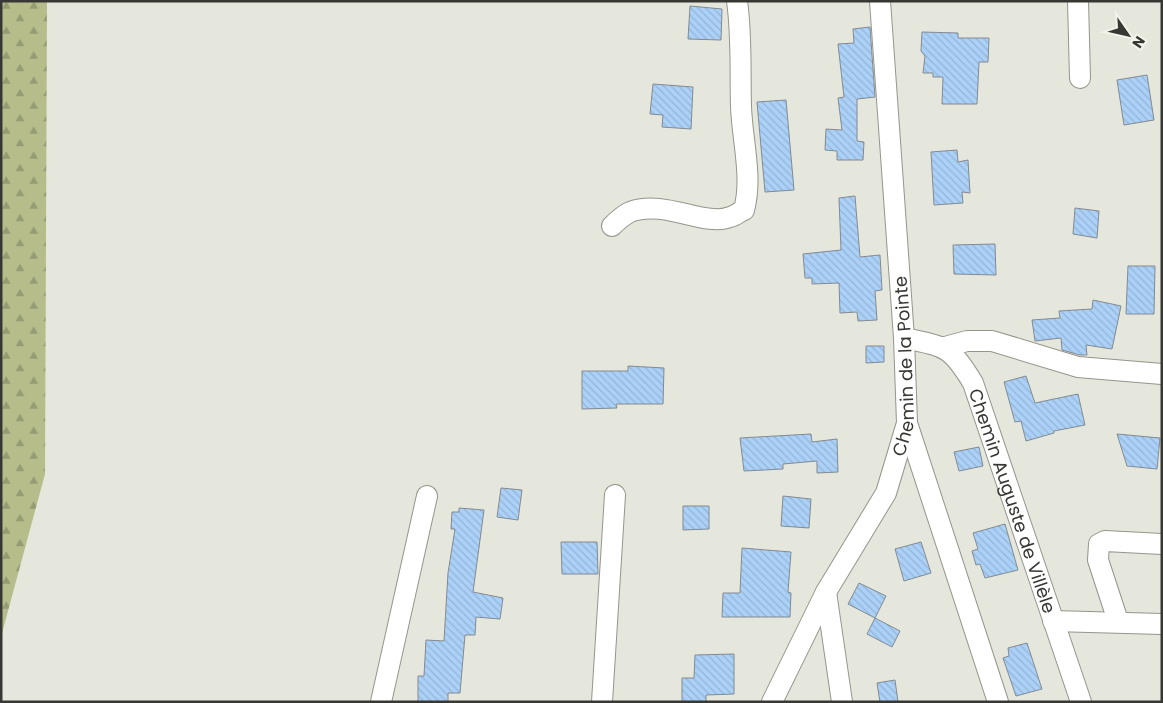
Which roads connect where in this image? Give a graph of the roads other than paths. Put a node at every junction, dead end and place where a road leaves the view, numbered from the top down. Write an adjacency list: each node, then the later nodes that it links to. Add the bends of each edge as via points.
1 (737, 1): 5 (street, via 741,31 741,107 749,193 744,210 729,218 705,218 648,208 629,212)
2 (880, 1): 6 (street, Chemin de la Pointe)
3 (1078, 1): 4 (street)
4 (1080, 78)
5 (612, 226)
6 (904, 338): 7 (street); 9 (street, Chemin de la Pointe)
7 (945, 347): 8 (street, via 967,341 992,341 1078,368); 14 (street, Chemin Auguste de Villèle, via 961,363 973,383)
8 (1162, 374)
9 (906, 423): 13 (street, Chemin de la Pointe, via 886,493); 21 (street)
10 (615, 495): 18 (street)
11 (427, 496): 17 (street)
12 (1162, 544): 15 (street, via 1105,541 1099,544 1098,560)
13 (826, 592): 19 (street, Chemin de la Pointe); 20 (street)
14 (1053, 621): 15 (street); 22 (street, Chemin Auguste de Villèle)
15 (1118, 621): 16 (street)
16 (1162, 624)
17 (381, 702)
18 (602, 702)
19 (772, 702)
20 (842, 702)
21 (998, 702)
22 (1082, 702)

